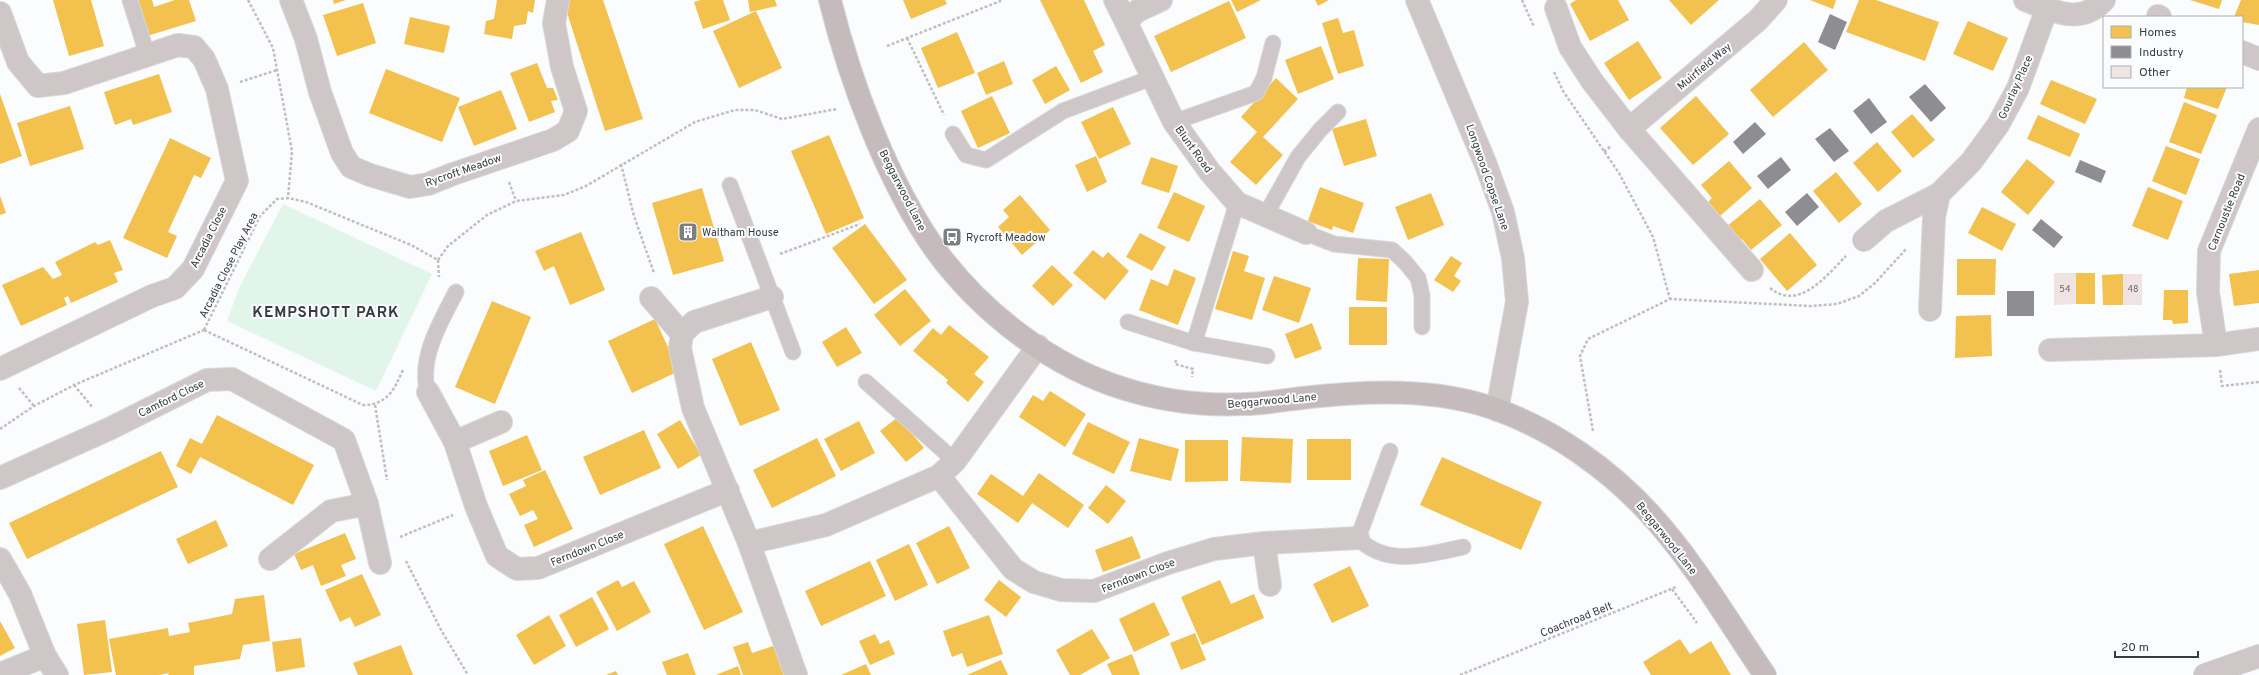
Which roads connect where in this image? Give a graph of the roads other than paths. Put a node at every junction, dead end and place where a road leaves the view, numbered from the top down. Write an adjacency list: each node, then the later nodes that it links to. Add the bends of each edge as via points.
1 (130, 0): 17 (lane)
2 (292, 0): 3 (street, Rycroft Meadow, via 306,39 320,92 342,153 350,167 410,187 428,184 553,140 568,131 576,111 562,67 554,23)
3 (558, 0)
4 (830, 0): 42 (street, Beggarwood Lane, via 860,97 916,220 936,251 971,293 993,313)
5 (1115, 0): 14 (street, Blunt Road)
6 (1161, 0): 14 (street, via 1137,11)
7 (1417, 0): 49 (street, Longwood Copse Lane, via 1486,165 1503,212 1514,258 1516,302)
8 (1776, 0): 22 (street, Muirfield Way, via 1758,20)
9 (2025, 0): 12 (street)
10 (2104, 0): 12 (street, via 2097,8 2085,14 2072,16)
11 (1556, 8): 22 (street, via 1570,47)
12 (2047, 8): 26 (street, Gourlay Place, via 2018,88 1998,124 1971,162)
13 (1, 20): 17 (street, Arcadia Close, via 18,62 38,86 64,83)
14 (1126, 22): 19 (street, Blunt Road)
15 (1273, 43): 21 (lane, via 1264,78 1256,93)
16 (2243, 52): 18 (street)
17 (147, 54): 46 (street, Arcadia Close, via 178,45 194,47 204,59 217,89 237,181 193,269 174,288 152,296)
18 (2259, 59)
19 (1151, 78): 21 (street, Blunt Road); 24 (lane, via 1063,111 986,160 966,155)
20 (1338, 112): 28 (lane, via 1298,157)
21 (1174, 122): 27 (street, Blunt Road, via 1210,172)
22 (1629, 129): 31 (street)
23 (2259, 129): 41 (street, Carnoustie Road, via 2209,251 2208,292)
24 (954, 134)
25 (730, 185): 33 (lane)
26 (1939, 194): 30 (street, Gourlay Place, via 1886,221); 35 (street, via 1934,217)
27 (1237, 203): 28 (street, Blunt Road); 40 (lane)
28 (1265, 216): 29 (street, Blunt Road)
29 (1306, 233): 37 (lane, via 1334,244 1392,250 1418,278 1422,295)
30 (1864, 240)
31 (1752, 270)
32 (456, 292): 48 (lane, via 440,324 425,368 424,380)
33 (772, 297): 38 (street, via 694,322); 44 (lane)
34 (651, 298): 38 (street)
35 (1930, 310)
36 (1128, 322): 40 (lane)
37 (1422, 327)
38 (682, 334): 56 (street, via 680,348 693,408)
39 (2259, 339): 41 (street)
40 (1194, 343): 45 (lane)
41 (2216, 345): 43 (street)
42 (1038, 346): 49 (street, Beggarwood Lane, via 1092,377 1158,398 1187,402 1248,404 1372,392 1444,397 1473,402); 53 (street)
43 (2050, 350)
44 (793, 352)
45 (1267, 356)
46 (0, 369)
47 (866, 382): 53 (lane)
48 (428, 392): 51 (street, Ferndown Close)
49 (1497, 410): 71 (street, Beggarwood Lane, via 1550,435 1600,467 1652,516 1699,578)
50 (501, 422): 51 (street)
51 (455, 442): 56 (street, Ferndown Close, via 476,506 497,556 517,569 538,568)
52 (1390, 451): 58 (lane)
53 (955, 462): 54 (street)
54 (939, 476): 59 (street, via 826,525); 60 (street, Ferndown Close, via 1013,569 1034,582 1061,590 1094,591 1214,549)
55 (0, 478): 57 (street, Camford Close, via 109,429 207,380 232,379 344,440)
56 (728, 490): 59 (street)
57 (367, 504): 63 (street, via 331,511); 64 (street, Camford Close)
58 (1358, 538): 60 (street, Ferndown Close); 61 (lane, via 1367,547 1390,556 1428,555)
59 (749, 543): 70 (street)
60 (1264, 543): 65 (street)
61 (1463, 547)
62 (0, 559): 66 (street, via 20,594)
63 (270, 559)
64 (380, 563)
65 (1270, 585)
66 (45, 656): 68 (street); 69 (street)
67 (2259, 656): 72 (street)
68 (0, 674)
69 (57, 675)
70 (796, 675)
71 (1765, 675)
72 (2205, 675)

